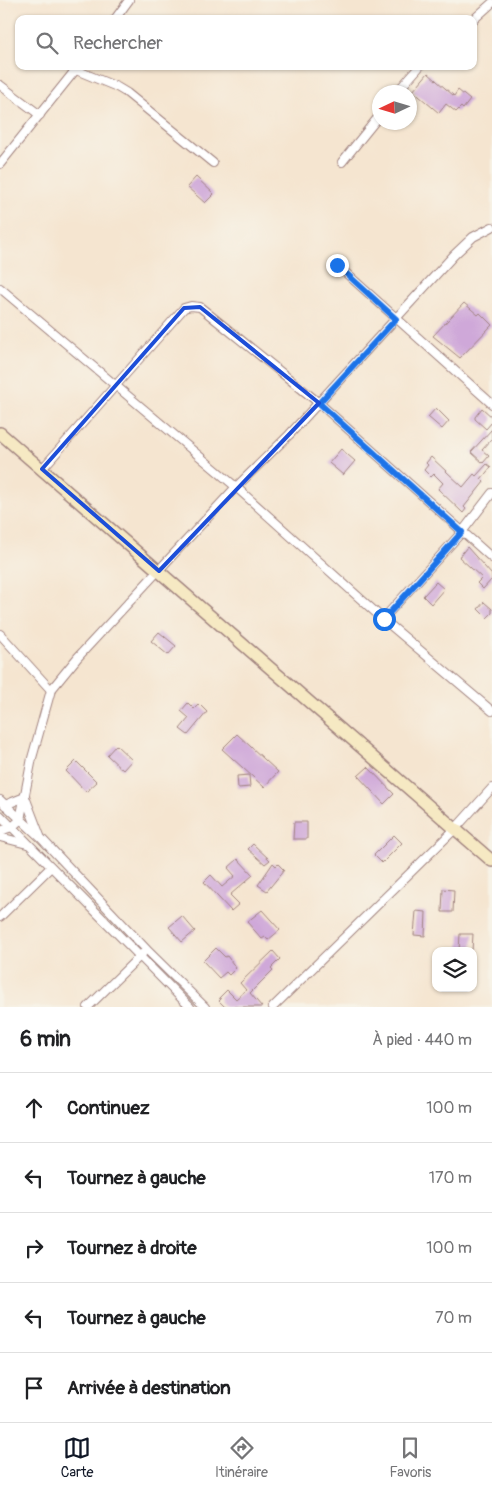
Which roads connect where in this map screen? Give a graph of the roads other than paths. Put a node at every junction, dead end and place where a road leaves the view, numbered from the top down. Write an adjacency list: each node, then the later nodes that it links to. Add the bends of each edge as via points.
1 (129, 0): 3 (street)
2 (492, 4): 4 (street)
3 (118, 15)
4 (477, 17)
5 (75, 70): 10 (street)
6 (81, 70): 12 (street, via 127,93)
7 (416, 70): 9 (street)
8 (0, 85): 10 (street)
9 (403, 85)
10 (40, 115): 14 (street)
11 (372, 125): 13 (street)
12 (213, 162)
13 (342, 162)
14 (0, 164)
15 (492, 228): 18 (street, via 473,237 454,255)
16 (337, 265): 18 (street)
17 (0, 288): 19 (street)
18 (396, 319): 20 (street); 21 (street)
19 (114, 385): 20 (street, via 184,308 191,306 200,307); 23 (street); 24 (street)
20 (319, 403): 24 (street); 26 (street)
21 (492, 404)
22 (0, 434): 23 (street)
23 (42, 469): 28 (street)
24 (236, 487): 28 (street); 29 (street)
25 (492, 493): 26 (street)
26 (462, 532): 27 (street); 29 (street)
27 (492, 558)
28 (159, 571): 31 (street); 39 (street)
29 (384, 619): 32 (street)
30 (0, 634): 31 (street)
31 (51, 690): 34 (street)
32 (492, 711)
33 (492, 788): 39 (street)
34 (25, 797): 35 (street); 37 (street); 42 (street)
35 (3, 803): 37 (street)
36 (0, 816): 38 (street)
37 (20, 820): 38 (street); 42 (street)
38 (12, 827): 40 (street); 43 (street)
39 (455, 829): 44 (street); 54 (street)
40 (0, 831)
41 (0, 837): 43 (street)
42 (41, 838): 46 (street)
43 (29, 845): 45 (street)
44 (492, 861)
45 (51, 866): 47 (street); 48 (street)
46 (108, 910): 48 (street); 49 (street)
47 (0, 917)
48 (101, 918): 50 (street)
49 (147, 950): 50 (street); 51 (street)
50 (138, 957): 52 (street); 53 (street)
51 (200, 1005)
52 (88, 1007)
53 (190, 1007)
54 (273, 1007)

